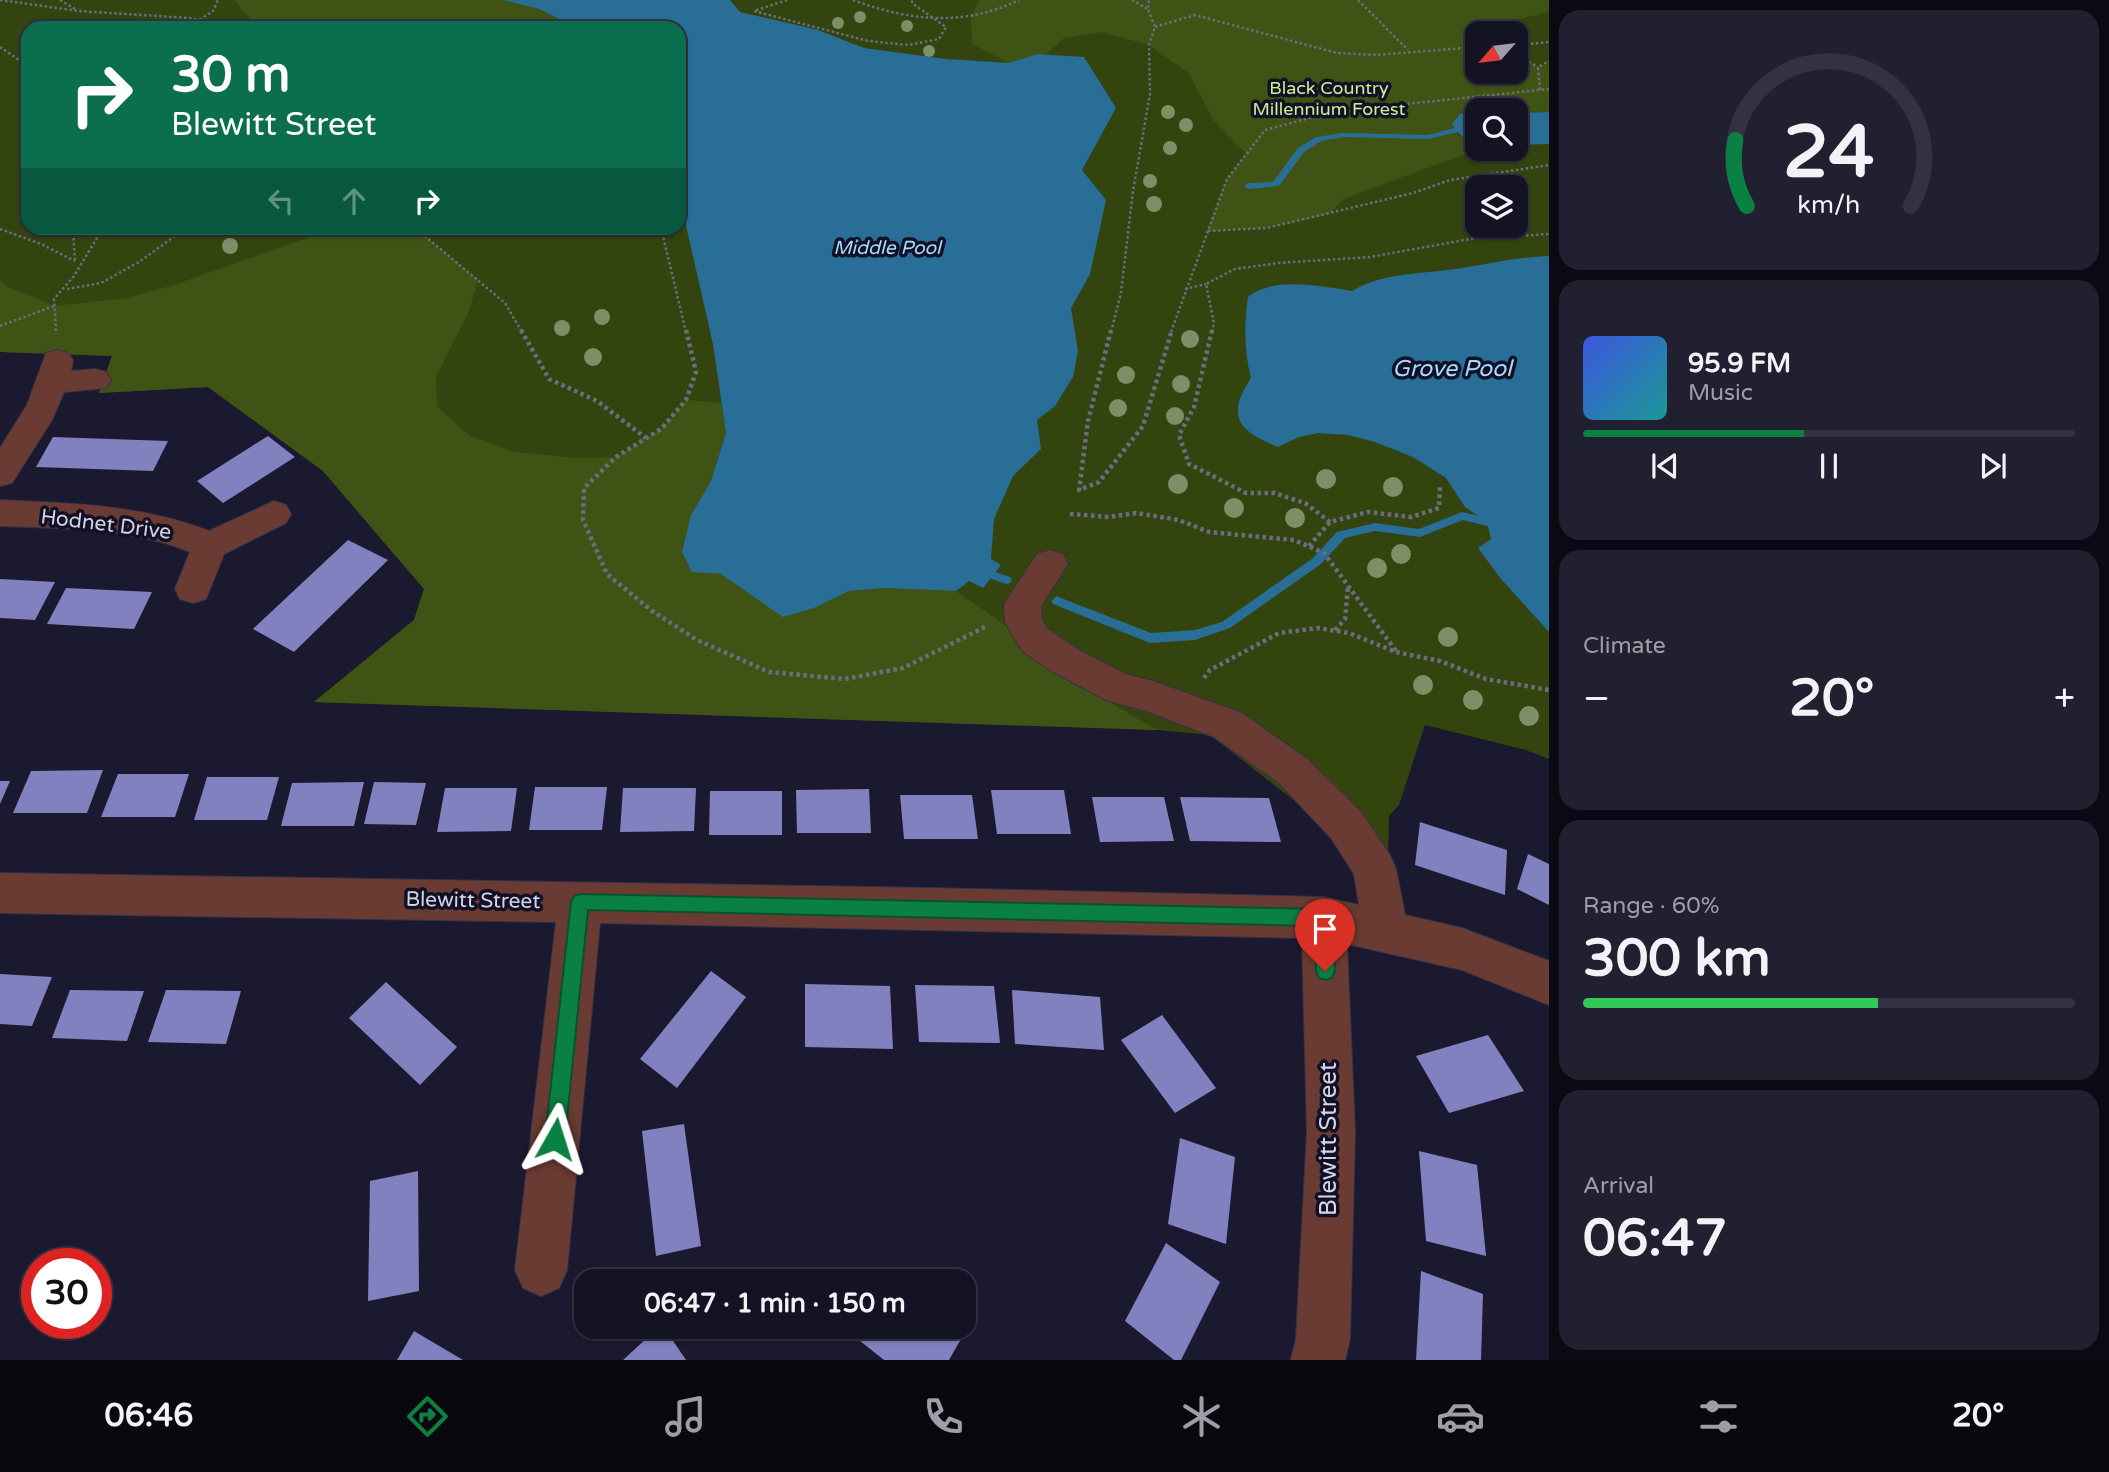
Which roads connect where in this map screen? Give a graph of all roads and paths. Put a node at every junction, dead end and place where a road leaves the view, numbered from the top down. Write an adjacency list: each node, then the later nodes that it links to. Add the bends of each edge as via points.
1 (0, 0): 12 (path)
2 (60, 0): 12 (path)
3 (218, 0): 14 (path)
4 (787, 0): 13 (path, via 754,11 868,41 909,45 939,39 946,27)
5 (853, 0): 13 (path, via 873,9)
6 (912, 0): 13 (path)
7 (1019, 0): 13 (path, via 986,16)
8 (1132, 0): 11 (path)
9 (1149, 0): 11 (path)
10 (1359, 0): 20 (path)
11 (1148, 9): 15 (path)
12 (79, 11): 14 (path)
13 (928, 17)
14 (201, 21)
15 (1155, 27): 20 (path, via 1195,15 1337,53); 40 (path, via 1149,45 1150,94 1121,293 1088,421 1079,490 1099,482 1143,426)
16 (1549, 42): 17 (path)
17 (1528, 44)
18 (0, 47): 21 (path)
19 (1465, 48): 20 (path)
20 (1409, 51)
21 (21, 61)
22 (1528, 61): 24 (path)
23 (1549, 61): 24 (path)
24 (1538, 67): 26 (path)
25 (1549, 89): 26 (path)
26 (1540, 90): 29 (path, via 1368,108 1265,130 1227,179)
27 (1549, 165): 29 (path, via 1450,180 1266,228)
28 (0, 229): 36 (path)
29 (1208, 231): 40 (path)
30 (1549, 234): 38 (path, via 1470,239 1370,257 1235,269)
31 (73, 235): 36 (path)
32 (98, 235): 37 (path)
33 (176, 235): 39 (path, via 101,283)
34 (426, 235): 45 (path, via 505,303 549,379 597,401)
35 (663, 235): 45 (path, via 696,372 686,400)
36 (75, 261): 37 (path)
37 (75, 269): 39 (path)
38 (1206, 284): 40 (path); 51 (path, via 1214,323 1194,407 1179,435 1189,464 1246,493 1274,493 1305,503)
39 (66, 289): 41 (path, via 54,299)
40 (1185, 289)
41 (54, 306): 42 (path); 43 (path)
42 (0, 326)
43 (56, 371): 44 (street); 46 (street, via 28,432)
44 (95, 380)
45 (646, 439): 57 (path, via 616,457 584,488 583,520 607,574 652,611 697,639 769,672 845,679 903,668)
46 (0, 474)
47 (1440, 486): 51 (path, via 1439,508 1411,517 1368,512)
48 (0, 513): 52 (street, Hodnet Drive, via 74,516 173,531)
49 (274, 514): 52 (street)
50 (1070, 514): 53 (path, via 1109,517 1136,513 1179,520 1209,532 1294,540)
51 (1330, 522): 53 (path)
52 (210, 546): 56 (street)
53 (1309, 546): 55 (path, via 1324,553)
54 (1050, 564): 57 (street)
55 (1349, 586): 58 (path, via 1345,619); 59 (path)
56 (193, 589)
57 (1022, 604): 61 (street, via 1024,622 1035,640 1064,660 1120,689)
58 (1335, 631): 59 (path); 61 (path, via 1318,628 1279,633 1242,652 1210,670 1196,688)
59 (1396, 652): 60 (path, via 1440,661 1486,679)
60 (1549, 690)
61 (1189, 710): 65 (street, via 1228,725 1293,771 1346,825 1375,869)
62 (0, 893): 63 (street, Blewitt Street)
63 (580, 902): 64 (street, Blewitt Street); 67 (street)
64 (1324, 918): 65 (street, Blewitt Street); 68 (street, Blewitt Street, via 1331,1132)
65 (1385, 932): 66 (street, Blewitt Street, via 1462,949)
66 (1549, 983)
67 (541, 1270)
68 (1318, 1360)

